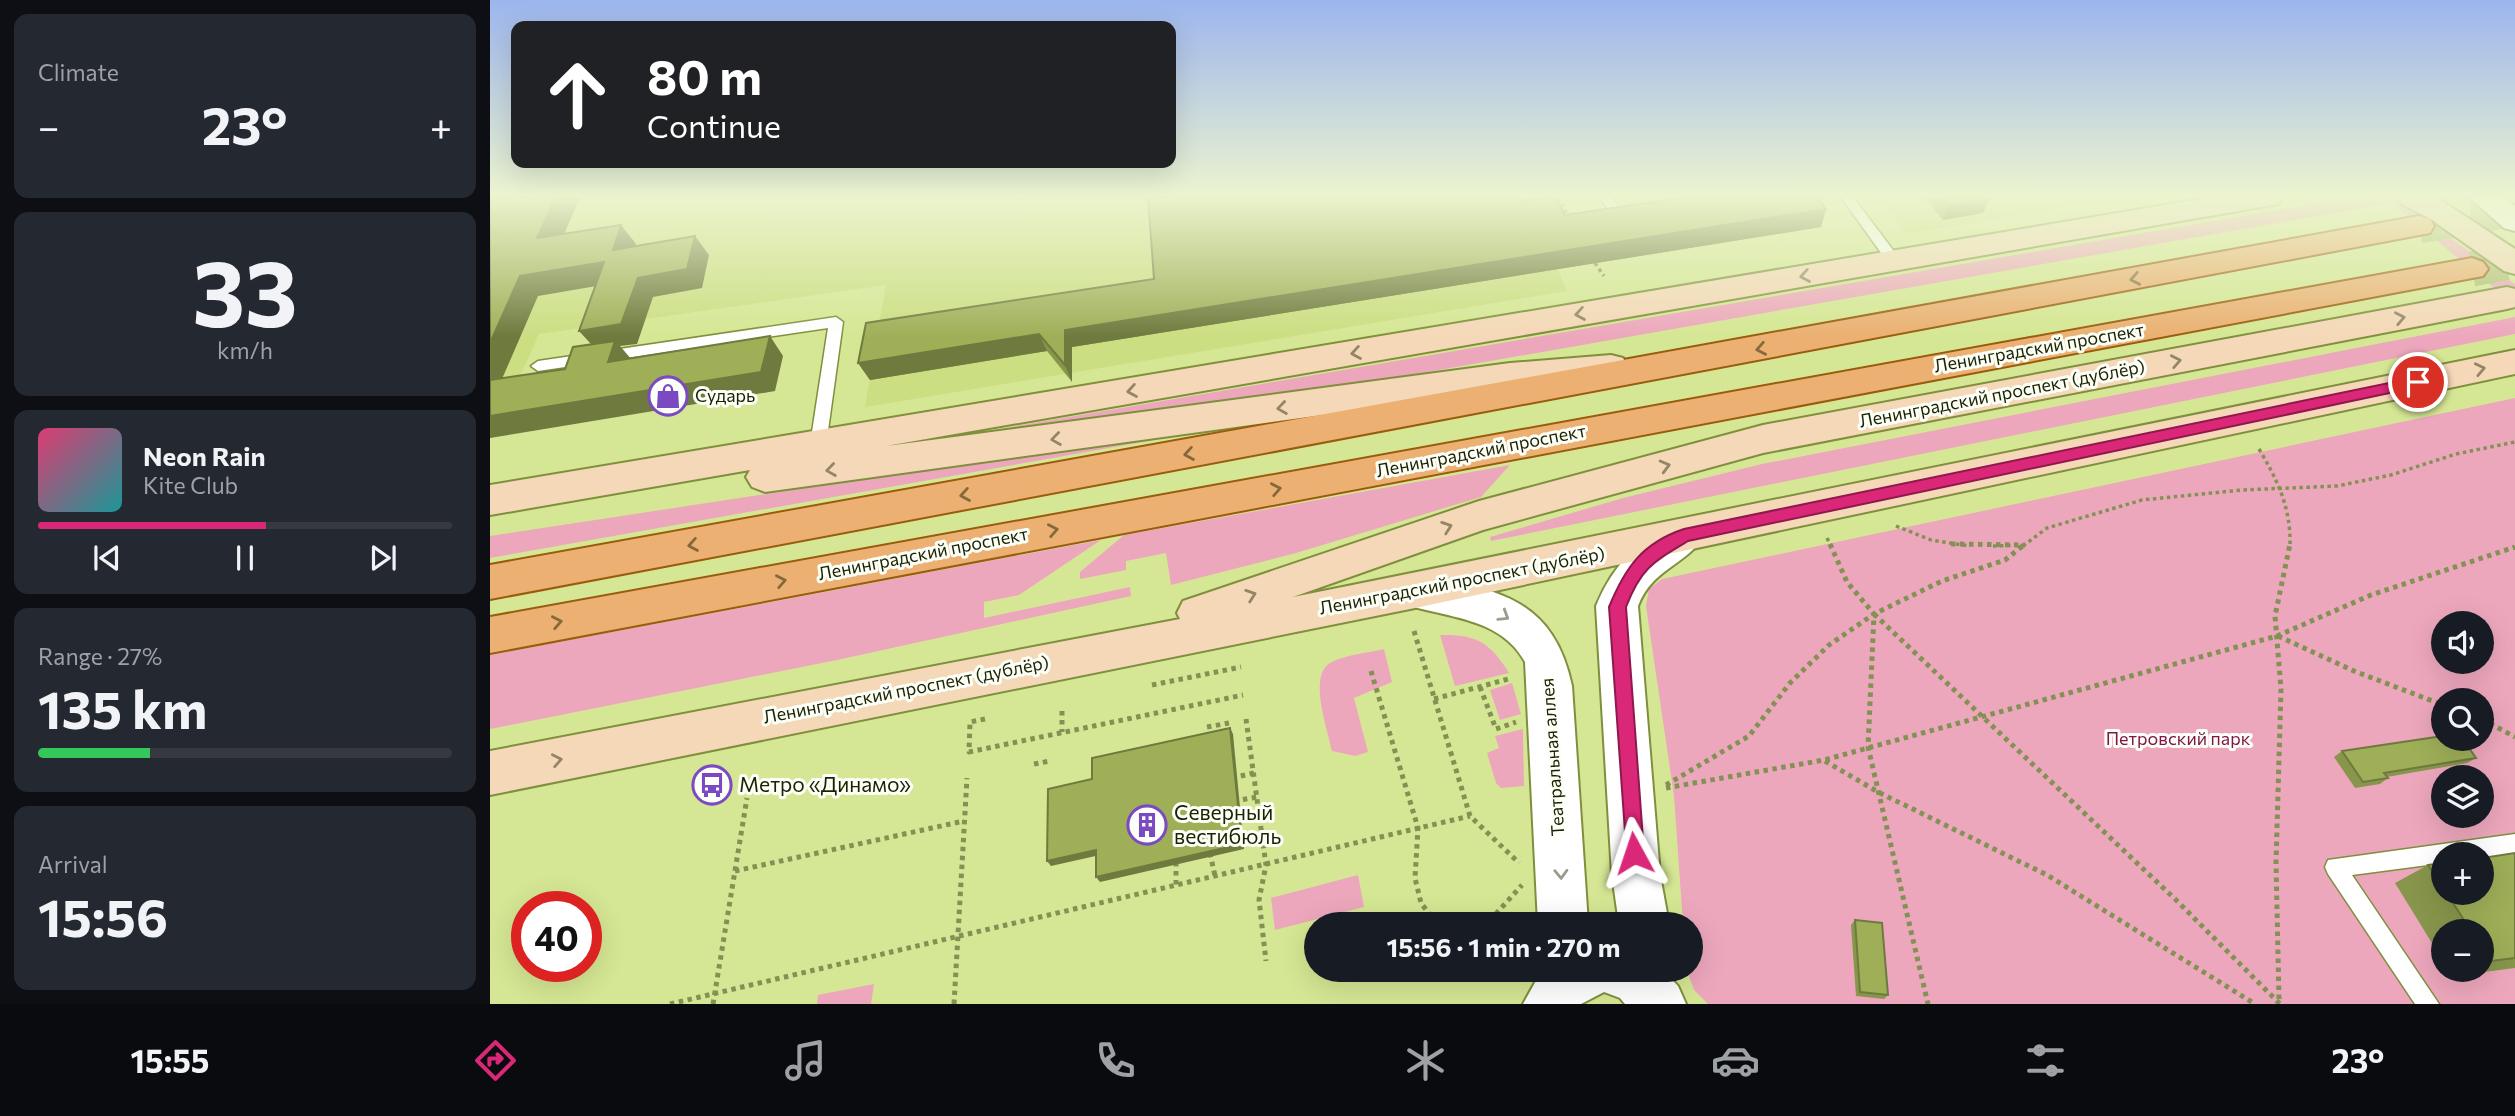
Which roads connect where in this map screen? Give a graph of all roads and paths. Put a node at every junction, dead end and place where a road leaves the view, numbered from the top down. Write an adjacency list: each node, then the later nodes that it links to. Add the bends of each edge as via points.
1 (1881, 244): 5 (lane)
2 (1993, 244): 5 (main road)
3 (2259, 244): 10 (main road, one-way to 10)
4 (2474, 244): 9 (main road)
5 (1894, 261): 14 (main road, one-way to 14)
6 (1595, 263): 8 (path)
7 (2472, 269): 26 (main road, Ленинградский проспект, one-way to 7)
8 (1604, 276)
9 (2511, 281): 28 (main road, Ленинградский проспект (дублёр), one-way to 9, via 1479,516 1763,439)
10 (1714, 358): 17 (main road, one-way to 17, via 1510,376 808,473); 23 (main road, one-way to 23)
11 (2515, 362): 19 (main road, Ленинградский проспект (дублёр), one-way to 11)
12 (538, 366): 14 (lane, via 836,322)
13 (2515, 442): 16 (path, via 2337,486)
14 (818, 445): 17 (main road)
15 (2259, 449): 16 (path)
16 (2282, 489): 21 (path, via 2142,500 2047,528); 27 (path, via 2291,523 2290,554 2278,593)
17 (490, 501)
18 (1896, 526): 21 (path, via 1930,542 1961,548)
19 (1684, 535): 24 (main road, Ленинградский проспект (дублёр)); 74 (street, via 1642,562 1630,576 1617,607)
20 (1827, 538): 25 (path, via 1847,582)
21 (2026, 545): 25 (path, via 2006,560 1942,581)
22 (2515, 547): 27 (path, via 2371,595)
23 (490, 582)
24 (1415, 611): 28 (main road, Ленинградский проспект (дублёр)); 35 (path); 73 (street, Театральная аллея, one-way to 73, via 1488,607 1530,637 1545,659)
25 (1874, 614): 39 (path); 47 (path); 48 (path, via 1829,645 1790,683 1749,736 1660,789)
26 (490, 635)
27 (2277, 636): 36 (path); 39 (path); 80 (path, via 2281,689 2276,863)
28 (1070, 657): 51 (main road, Ленинградский проспект (дублёр), one-way to 28)
29 (1241, 667): 32 (path)
30 (1371, 671): 61 (path)
31 (1516, 677): 33 (path)
32 (1152, 685)
33 (1480, 687): 35 (path); 38 (path, via 1496,729)
34 (1243, 695): 45 (path)
35 (1434, 699): 59 (path)
36 (2431, 700)
37 (1062, 711): 45 (path)
38 (1527, 718)
39 (1984, 718): 47 (path); 80 (path)
40 (985, 719): 45 (path, via 970,722 969,752)
41 (1246, 719): 52 (path)
42 (1230, 723): 44 (path)
43 (2494, 726): 46 (path)
44 (1207, 727)
45 (1062, 733)
46 (2515, 737)
47 (1868, 747): 48 (path); 55 (path)
48 (1824, 760): 55 (path)
49 (1049, 761): 50 (path)
50 (1034, 764)
51 (490, 773)
52 (1254, 773): 54 (path); 56 (path)
53 (967, 778): 60 (path)
54 (1225, 782)
55 (1878, 792): 84 (path); 85 (path, via 2048,875)
56 (1257, 797): 58 (path); 65 (path)
57 (747, 798): 67 (path)
58 (1227, 800)
59 (1470, 816): 61 (path); 66 (path)
60 (964, 821): 67 (path); 75 (path)
61 (1418, 828): 65 (path); 71 (path, via 1415,878)
62 (2515, 844): 86 (lane, via 2335,867)
63 (1207, 845): 69 (path)
64 (1178, 852): 70 (path)
65 (1266, 864): 69 (path); 76 (path, via 1259,900)
66 (1522, 866)
67 (735, 872): 79 (path)
68 (1531, 875): 72 (path)
69 (1214, 876): 70 (path)
70 (1176, 885): 75 (path)
71 (1428, 912)
72 (1498, 912)
73 (1562, 912)
74 (1642, 912)
75 (957, 936): 79 (path); 83 (path)
76 (1266, 961)
77 (1642, 982): 78 (street)
78 (1657, 992)
79 (715, 993): 81 (path); 82 (path)
80 (2279, 1002)
81 (670, 1004)
82 (713, 1004)
83 (954, 1004)
84 (1928, 1004)
85 (2255, 1004)
86 (2428, 1004)

